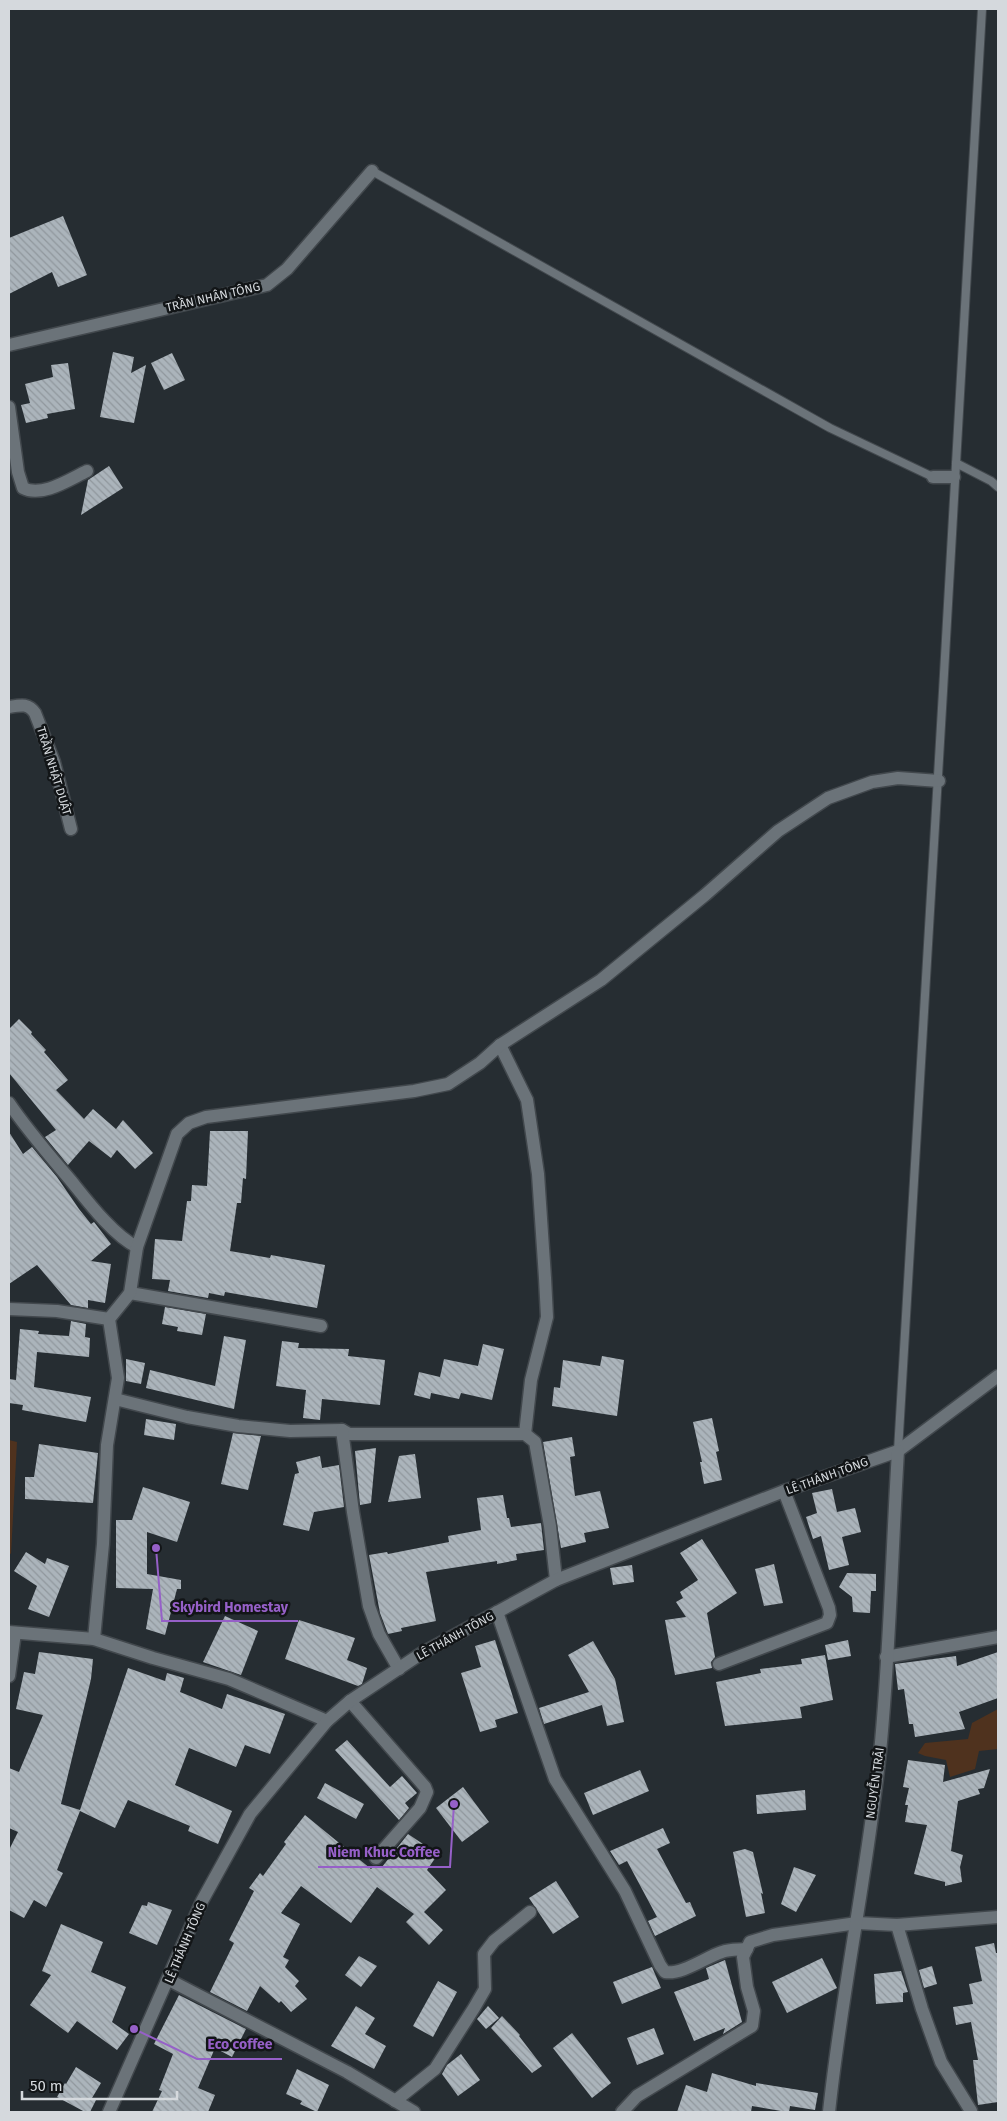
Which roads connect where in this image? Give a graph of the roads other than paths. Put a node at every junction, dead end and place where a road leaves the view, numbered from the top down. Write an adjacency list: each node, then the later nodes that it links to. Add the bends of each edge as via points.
1 (982, 9): 5 (lane)
2 (372, 170): 3 (street, TRẦN NHÂN TÔNG, via 287,268 267,285); 7 (lane, via 830,428)
3 (9, 345)
4 (9, 407): 6 (street, via 23,488 38,492)
5 (956, 463): 8 (lane); 9 (lane)
6 (87, 471)
7 (933, 477): 8 (street)
8 (954, 477): 11 (lane)
9 (998, 487)
10 (9, 707): 12 (street, TRẦN NHẬT DUẬT, via 23,705 36,713 54,762)
11 (939, 782): 13 (street, via 898,778 872,782 828,798 778,831 601,980); 24 (lane)
12 (71, 829)
13 (500, 1045): 15 (street, via 448,1084 206,1117 189,1123 177,1134); 23 (street, via 527,1100 538,1174 547,1317 531,1380)
14 (9, 1104): 15 (street, via 98,1214)
15 (137, 1247): 16 (street)
16 (130, 1293): 18 (street); 19 (street)
17 (9, 1310): 18 (street, via 57,1311)
18 (109, 1319): 21 (street, via 118,1378)
19 (321, 1326)
20 (998, 1376): 24 (street, LÊ THÁNH TÔNG)
21 (115, 1399): 22 (street, via 238,1426 290,1432); 30 (street, via 107,1444)
22 (342, 1430): 23 (street, via 349,1434); 33 (street, via 369,1606 379,1634)
23 (525, 1434): 26 (street, via 535,1442)
24 (898, 1451): 25 (street, LÊ THÁNH TÔNG); 31 (street, NGUYỄN TRÃI)
25 (784, 1491): 26 (street, LÊ THÁNH TÔNG); 32 (street, via 829,1608 829,1620 803,1633)
26 (556, 1580): 27 (street, LÊ THÁNH TÔNG)
27 (497, 1612): 33 (street, LÊ THÁNH TÔNG); 42 (street, via 555,1779 625,1891 665,1972 692,1966 723,1951)
28 (12, 1632): 30 (street); 34 (street)
29 (998, 1637): 31 (street)
30 (94, 1639): 36 (street, via 229,1679)
31 (886, 1657): 40 (street, NGUYỄN TRÃI, via 881,1742)
32 (718, 1664)
33 (399, 1669): 35 (street, LÊ THÁNH TÔNG)
34 (9, 1676)
35 (350, 1701): 36 (street, LÊ THÁNH TÔNG); 37 (street, via 427,1792 420,1808)
36 (326, 1721): 43 (street, LÊ THÁNH TÔNG, via 250,1814 202,1902)
37 (376, 1858)
38 (530, 1912): 44 (street, via 494,1941 484,1954 485,1989 435,2069)
39 (998, 1917): 41 (street)
40 (857, 1923): 41 (street); 42 (street, via 773,1935 750,1942); 49 (street, NGUYỄN TRÃI)
41 (897, 1925): 45 (street, via 941,2062)
42 (747, 1949): 48 (street, via 743,1958 754,2011 752,2026 637,2096)
43 (169, 1980): 44 (street, via 347,2072); 46 (street, LÊ THÁNH TÔNG)
44 (395, 2101): 47 (street)
45 (971, 2111)
46 (109, 2112)
47 (414, 2112)
48 (622, 2112)
49 (829, 2112)

